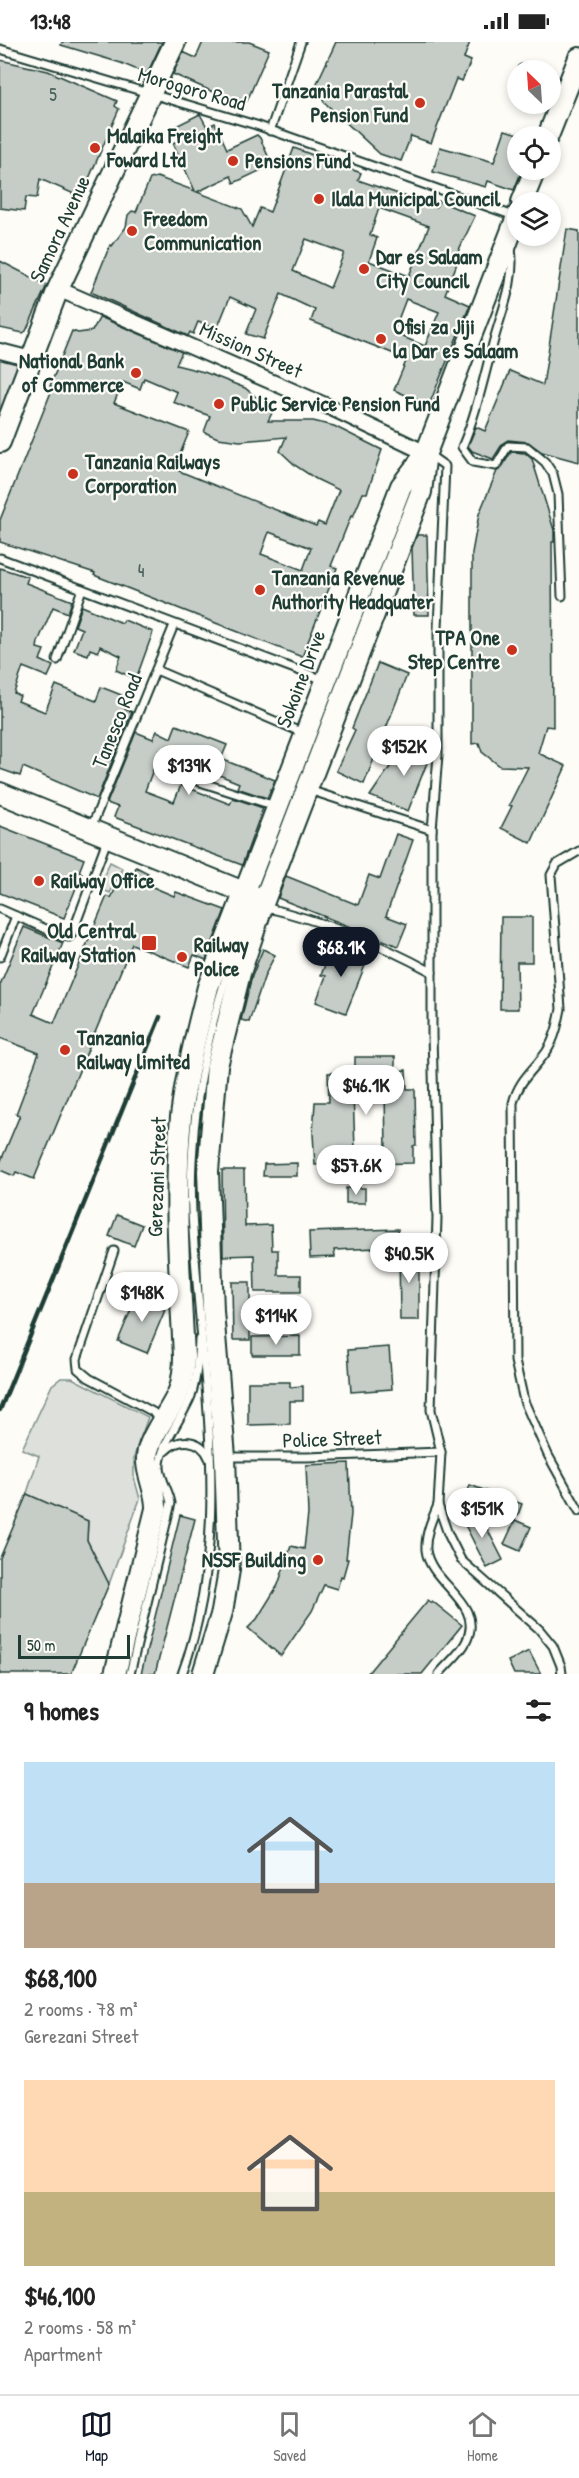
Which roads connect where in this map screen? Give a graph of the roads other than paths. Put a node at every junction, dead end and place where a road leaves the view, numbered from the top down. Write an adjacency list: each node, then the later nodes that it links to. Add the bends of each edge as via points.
1 (175, 42): 6 (main road, Samora Avenue)
2 (301, 42): 7 (lane, Morogoro Road)
3 (0, 49): 6 (lane, Morogoro Road)
4 (579, 58): 5 (main road)
5 (561, 84)
6 (151, 94): 7 (lane, Morogoro Road); 11 (main road, Samora Avenue)
7 (270, 131): 8 (lane, Morogoro Road)
8 (507, 214)
9 (507, 241): 15 (main road, Sokoine Drive)
10 (514, 246): 18 (lane, via 509,287 476,415 462,447 472,462 496,466 508,446 527,447 545,462 558,494)
11 (58, 289): 13 (main road, Samora Avenue); 15 (street, Mission Street)
12 (0, 351): 13 (street)
13 (31, 359): 14 (main road, Samora Avenue)
14 (0, 442)
15 (426, 453): 22 (main road, Sokoine Drive, via 401,486); 25 (main road, Sokoine Drive, via 420,492); 28 (lane, via 445,466 438,628 438,754)
16 (0, 558): 17 (lane)
17 (82, 589): 19 (lane); 20 (lane)
18 (562, 596)
19 (174, 625): 21 (lane, Tanesco Road); 22 (lane)
20 (57, 660)
21 (156, 670): 23 (lane); 29 (lane, Tanesco Road)
22 (326, 681): 23 (main road, Sokoine Drive)
23 (305, 734): 27 (main road, Sokoine Drive)
24 (171, 773): 27 (lane)
25 (306, 789): 28 (lane); 31 (main road, Sokoine Drive)
26 (0, 793): 29 (main road)
27 (277, 807): 31 (main road, Sokoine Drive)
28 (432, 830): 35 (lane)
29 (99, 834): 31 (main road); 33 (lane, Tanesco Road, via 69,937)
30 (579, 851): 43 (lane, via 565,857 551,875 561,1010 558,1030 547,1051 516,1089 513,1114 514,1361 524,1401)
31 (256, 899): 35 (lane, via 348,932); 37 (lane, via 217,1005 196,1107 192,1215); 38 (main road, Gerezani Street, via 208,987 188,1069 181,1117 177,1218 184,1356 179,1389); 41 (main road, via 217,1066 211,1127 208,1172)
32 (0, 909): 33 (lane)
33 (15, 916): 34 (lane)
34 (0, 957)
35 (432, 972): 39 (lane, via 437,1218 432,1410)
36 (114, 1251): 38 (lane, via 77,1359 78,1369 153,1412)
37 (200, 1319): 40 (lane, via 192,1394); 41 (lane, via 210,1430)
38 (162, 1423): 44 (main road, Gerezani Street, via 147,1460 156,1509)
39 (441, 1452): 41 (lane, Police Street); 42 (lane)
40 (161, 1459): 41 (lane, via 171,1445 187,1441 202,1447); 45 (lane, via 161,1475 171,1503)
41 (218, 1463): 46 (lane, via 206,1578); 47 (main road, via 229,1570 222,1612)
42 (438, 1505): 48 (lane, via 426,1538 426,1551 430,1565 467,1608 471,1629 465,1644); 49 (lane, via 461,1560 539,1629 553,1646)
43 (579, 1511)
44 (115, 1674)
45 (130, 1674)
46 (183, 1674)
47 (203, 1674)
48 (439, 1674)
49 (562, 1674)

